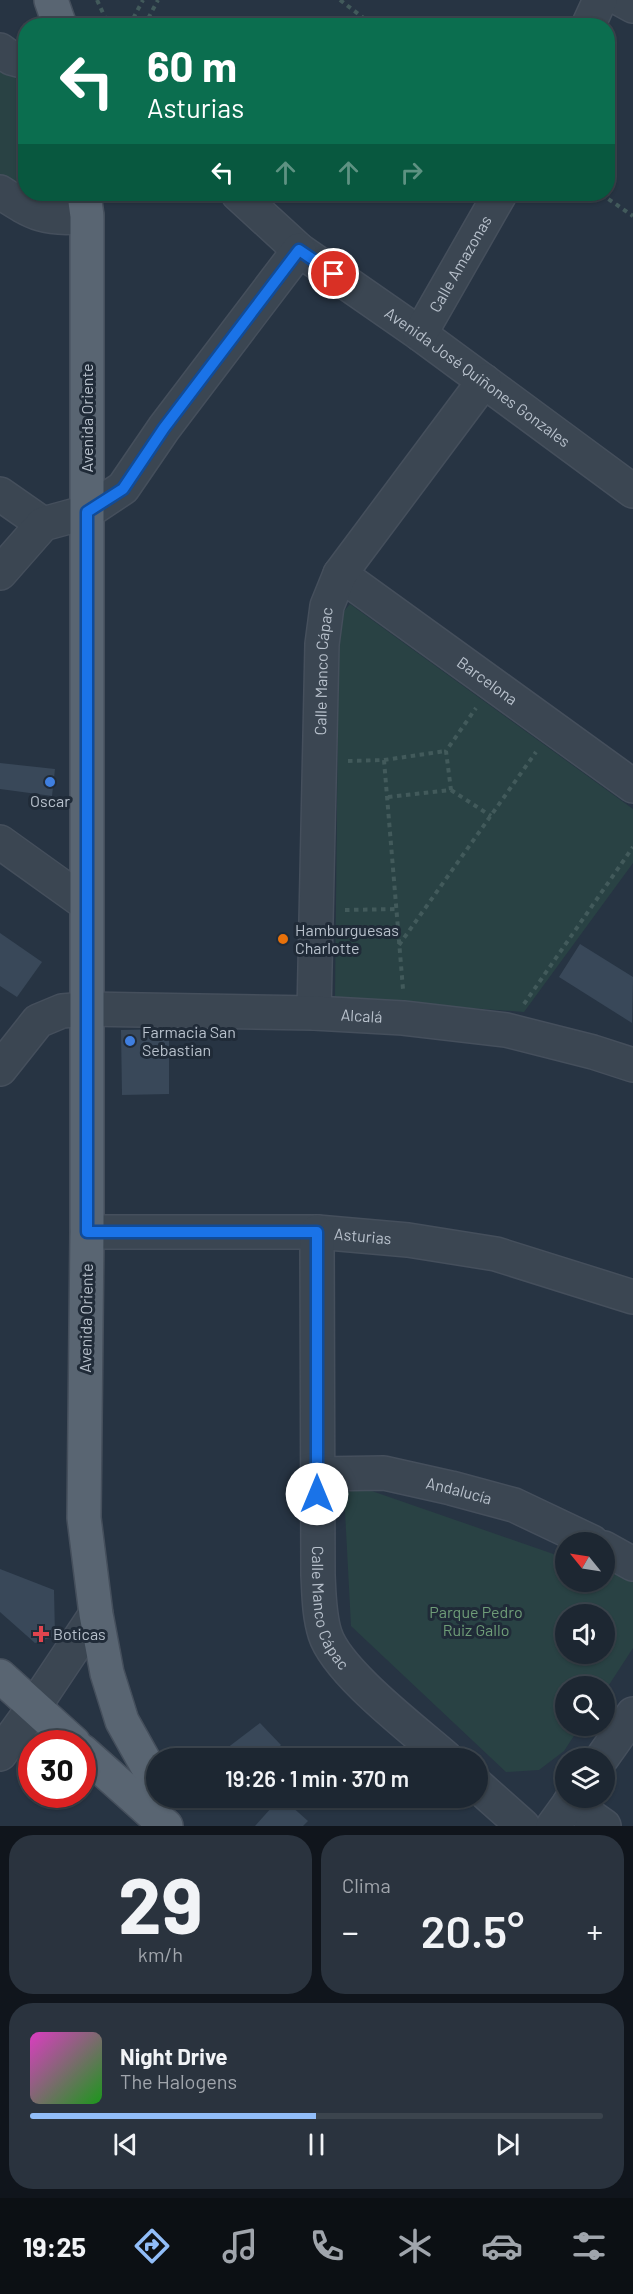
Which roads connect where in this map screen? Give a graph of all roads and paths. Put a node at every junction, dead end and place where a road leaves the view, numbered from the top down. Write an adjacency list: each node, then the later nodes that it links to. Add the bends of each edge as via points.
1 (51, 0): 9 (main road)
2 (97, 0): 10 (path)
3 (143, 0): 11 (path)
4 (158, 0): 12 (path)
5 (340, 0): 13 (path)
6 (600, 0): 14 (street)
7 (622, 0): 8 (street)
8 (633, 6)
9 (57, 18)
10 (105, 18)
11 (133, 18)
12 (148, 18)
13 (364, 18)
14 (592, 18)
15 (0, 50): 16 (street)
16 (18, 60)
17 (0, 192): 21 (street, via 32,213 61,219)
18 (246, 201): 23 (street, Avenida José Quiñones Gonzales)
19 (497, 201): 24 (street, Calle Amazonas)
20 (611, 201): 22 (path)
21 (85, 205): 28 (main road, Avenida Oriente)
22 (633, 216)
23 (299, 250): 24 (street, Avenida José Quiñones Gonzales); 28 (street, via 164,428 123,489)
24 (420, 334): 25 (street, Avenida José Quiñones Gonzales)
25 (484, 381): 26 (street, Avenida José Quiñones Gonzales); 31 (street, Calle Manco Cápac)
26 (633, 491)
27 (0, 494): 29 (street)
28 (87, 512): 29 (street); 43 (main road, Avenida Oriente)
29 (43, 524): 30 (street)
30 (0, 573)
31 (340, 574): 37 (street, Barcelona); 50 (street, Calle Manco Cápac, via 327,606 322,644)
32 (479, 703): 34 (path)
33 (540, 747): 40 (path)
34 (446, 751): 35 (path); 38 (path)
35 (384, 760): 36 (path); 39 (path)
36 (342, 762)
37 (633, 786)
38 (451, 790): 39 (path); 40 (path)
39 (388, 797): 44 (path)
40 (491, 816): 46 (path)
41 (0, 842): 43 (street)
42 (633, 847): 48 (path)
43 (85, 903): 49 (main road, Avenida Oriente)
44 (397, 909): 45 (path); 46 (path)
45 (341, 910)
46 (399, 945): 47 (path)
47 (404, 999)
48 (522, 1007)
49 (86, 1009): 50 (street, Alcalá); 52 (street, via 62,1011 38,1020); 53 (main road, Avenida Oriente)
50 (314, 1013): 51 (street, Alcalá, via 506,1030)
51 (633, 1065)
52 (0, 1069)
53 (87, 1232): 54 (street, Asturias); 60 (main road, Avenida Oriente, via 84,1518)
54 (317, 1232): 55 (street, Asturias, via 408,1240 496,1254); 56 (street, Calle Manco Cápac)
55 (633, 1297)
56 (317, 1474): 57 (street, Andalucía, via 384,1473 451,1488 514,1505); 65 (street, Calle Manco Cápac, via 319,1603 325,1636 348,1672)
57 (571, 1532)
58 (615, 1554): 59 (street)
59 (633, 1564)
60 (96, 1614): 62 (street); 69 (main road, Avenida Oriente, via 107,1673 122,1720)
61 (0, 1676): 62 (main road)
62 (34, 1707): 64 (main road); 67 (street)
63 (633, 1714): 66 (street)
64 (60, 1730)
65 (435, 1748)
66 (609, 1748)
67 (0, 1754)
68 (96, 1764): 73 (main road)
69 (146, 1764)
70 (488, 1795): 75 (street)
71 (170, 1808): 74 (main road)
72 (566, 1808): 76 (street)
73 (166, 1826)
74 (180, 1826)
75 (523, 1826)
76 (604, 1826)

